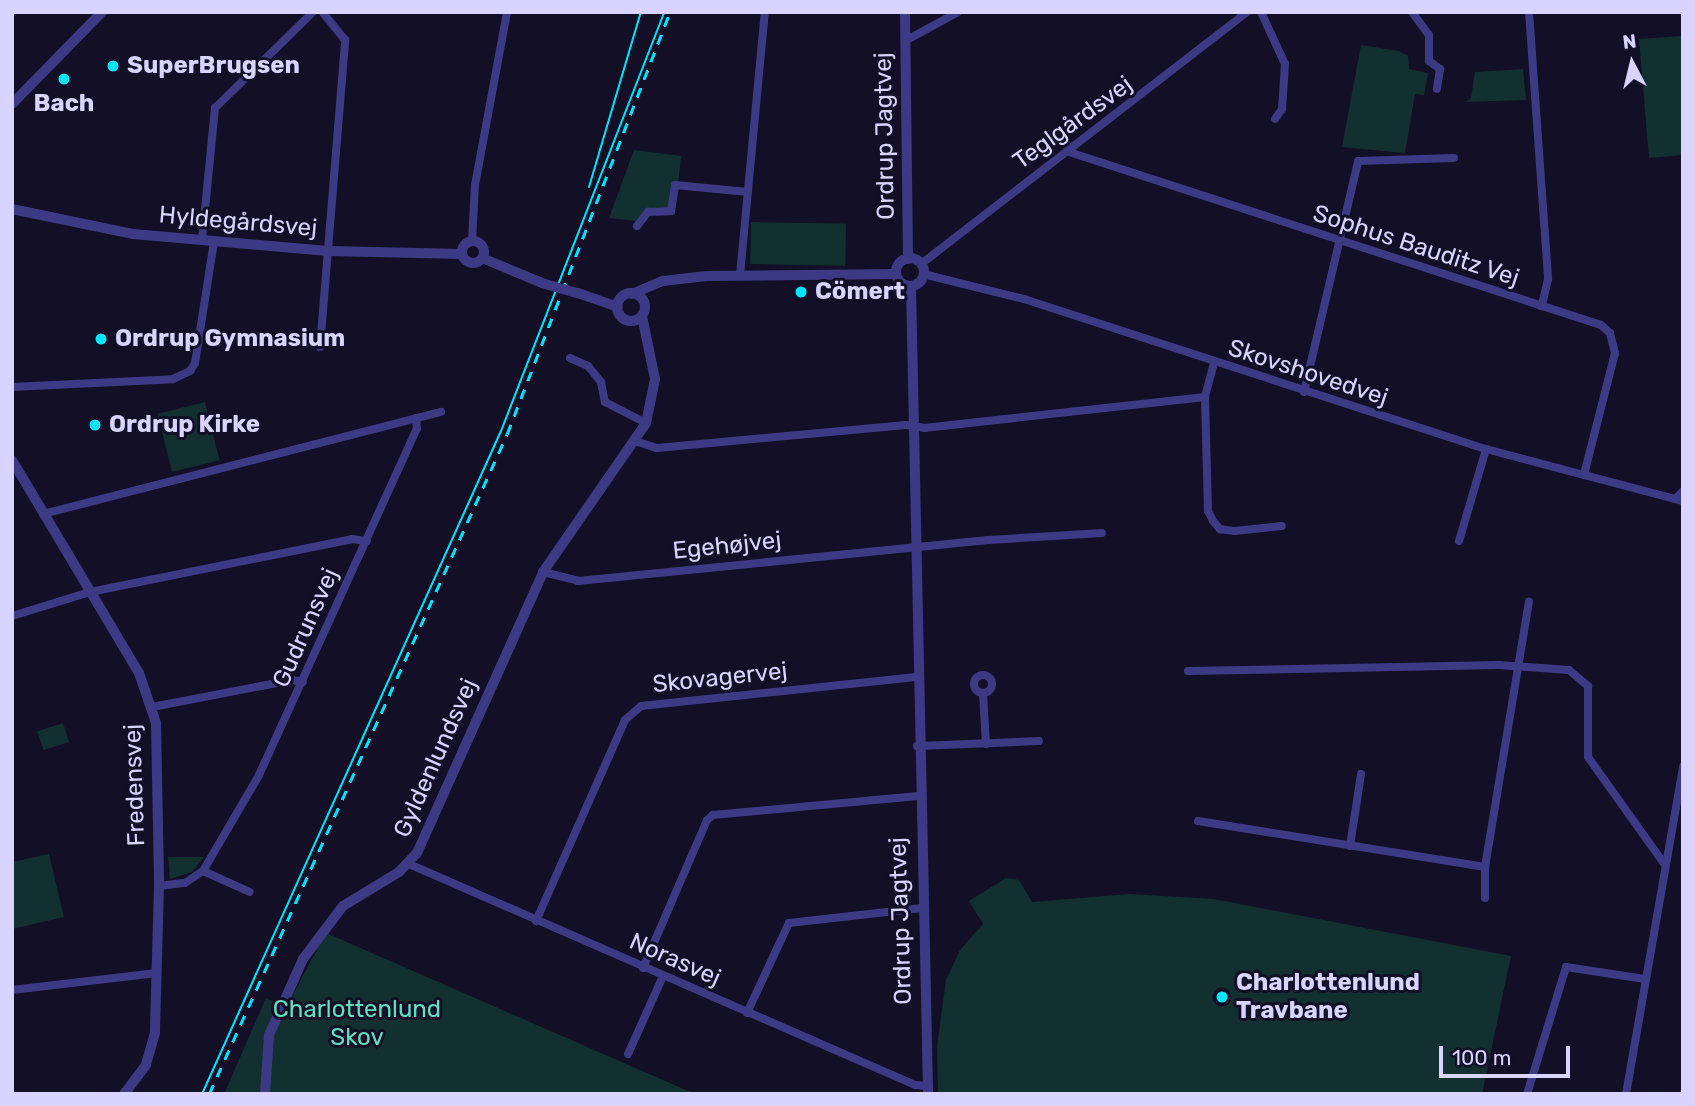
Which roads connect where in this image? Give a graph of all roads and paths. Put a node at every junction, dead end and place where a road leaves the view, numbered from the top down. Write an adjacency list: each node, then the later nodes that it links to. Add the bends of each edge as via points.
1 (102, 12): 14 (street)
2 (313, 12): 21 (street, via 215,108)
3 (322, 12): 24 (street, via 345,40)
4 (507, 12): 22 (street, via 475,186)
5 (765, 12): 18 (street)
6 (905, 12): 12 (street, Ordrup Jagtvej)
7 (958, 12): 12 (street)
8 (1247, 12): 16 (street, Teglgårdsvej)
9 (1261, 12): 15 (street, via 1285,64 1282,109)
10 (1412, 12): 13 (street, via 1429,35 1429,61 1440,69)
11 (1529, 12): 35 (street, via 1548,279)
12 (905, 41): 27 (street, Ordrup Jagtvej)
13 (1437, 89)
14 (12, 104)
15 (1275, 119)
16 (1069, 152): 23 (street, Sophus Bauditz Vej); 28 (street, Teglgårdsvej)
17 (1454, 158): 23 (street, via 1358,161)
18 (748, 192): 20 (street, via 675,185 671,211 648,212); 30 (street)
19 (12, 209): 21 (street, Hyldegårdsvej, via 124,233)
20 (637, 226)
21 (208, 241): 24 (street, Hyldegårdsvej); 40 (street, via 195,363 190,371 173,380)
22 (472, 242): 25 (street); 26 (street, via 482,247)
23 (1338, 242): 35 (street, Sophus Bauditz Vej); 41 (street)
24 (328, 251): 25 (street, Hyldegårdsvej); 37 (street)
25 (463, 254): 26 (street, Hyldegårdsvej, via 469,262)
26 (482, 258): 33 (street, bridge, via 542,283 592,297)
27 (908, 259): 28 (street); 29 (street, via 899,264)
28 (922, 269): 32 (street); 39 (street, Skovshovedvej)
29 (896, 274): 30 (street); 32 (street, via 900,282)
30 (740, 275): 31 (street)
31 (675, 281): 33 (street, via 663,281); 34 (street)
32 (911, 286): 46 (street, Ordrup Jagtvej)
33 (624, 300): 34 (street); 36 (street, via 621,317)
34 (643, 301): 36 (street, Gyldenlundsvej)
35 (1542, 306): 50 (street, Sophus Bauditz Vej, via 1601,325 1614,341 1615,353)
36 (637, 318): 45 (street, Gyldenlundsvej, via 648,344 655,396)
37 (320, 347)
38 (570, 358): 45 (street, via 588,366 601,382 605,402)
39 (1214, 363): 41 (street, Skovshovedvej); 42 (street)
40 (12, 387)
41 (1304, 392): 48 (street, Skovshovedvej)
42 (1205, 397): 46 (street); 54 (street, via 1208,511 1213,522 1235,531)
43 (440, 412): 44 (street)
44 (416, 418): 53 (street); 56 (street, Gudrunsvej, via 417,429)
45 (646, 423): 47 (street, Gyldenlundsvej)
46 (915, 426): 47 (street, via 657,448); 58 (street, Ordrup Jagtvej)
47 (635, 441): 59 (street, Gyldenlundsvej)
48 (1486, 449): 50 (street, Skovshovedvej); 57 (street)
49 (12, 460): 53 (street, Fredensvej)
50 (1584, 475): 52 (street, Skovshovedvej)
51 (1683, 491): 52 (street)
52 (1679, 500)
53 (43, 514): 60 (street, Fredensvej)
54 (1282, 526)
55 (1102, 533): 58 (street)
56 (367, 541): 60 (street, via 352,539); 66 (street, Gudrunsvej)
57 (1459, 541)
58 (917, 547): 59 (street, Egehøjvej, via 578,580); 65 (street, Ordrup Jagtvej)
59 (543, 572): 77 (street, Gyldenlundsvej)
60 (90, 592): 62 (street); 68 (street, Fredensvej, via 139,673)
61 (1529, 602): 63 (street)
62 (12, 616)
63 (1519, 665): 64 (street); 78 (street, via 1570,670 1588,686 1588,757); 79 (street)
64 (1188, 671)
65 (918, 677): 71 (street, Ordrup Jagtvej); 85 (street, Skovagervej, via 640,706 625,720)
66 (303, 682): 68 (street, via 292,680); 80 (street, Gudrunsvej)
67 (983, 693): 70 (street)
68 (152, 707): 81 (street, Fredensvej, via 158,750)
69 (1040, 741): 70 (street)
70 (986, 744): 71 (street)
71 (917, 746): 74 (street, Ordrup Jagtvej)
72 (1683, 766): 78 (street)
73 (1361, 775): 76 (street)
74 (918, 796): 84 (street, Ordrup Jagtvej); 86 (street, via 713,815)
75 (1198, 821): 76 (street)
76 (1350, 846): 79 (street)
77 (409, 864): 85 (street, Norasvej); 95 (street, Gyldenlundsvej, via 343,906 317,936 269,1035)
78 (1665, 865): 89 (street)
79 (1485, 867): 83 (street)
80 (203, 870): 81 (street, via 185,883); 82 (street)
81 (159, 886): 87 (street, Fredensvej)
82 (250, 892)
83 (1485, 898)
84 (922, 908): 91 (street, via 789,923); 93 (street, Ordrup Jagtvej)
85 (536, 921): 86 (street, Norasvej)
86 (643, 968): 88 (street, Norasvej)
87 (157, 973): 90 (street); 94 (street, Fredensvej, via 153,1049)
88 (663, 976): 91 (street, Norasvej); 92 (street)
89 (1645, 979): 96 (street, via 1566,967); 97 (street)
90 (12, 990)
91 (747, 1013): 93 (street, Norasvej)
92 (628, 1054)
93 (928, 1090)
94 (124, 1094)
95 (265, 1094)
96 (1527, 1094)
97 (1626, 1094)

